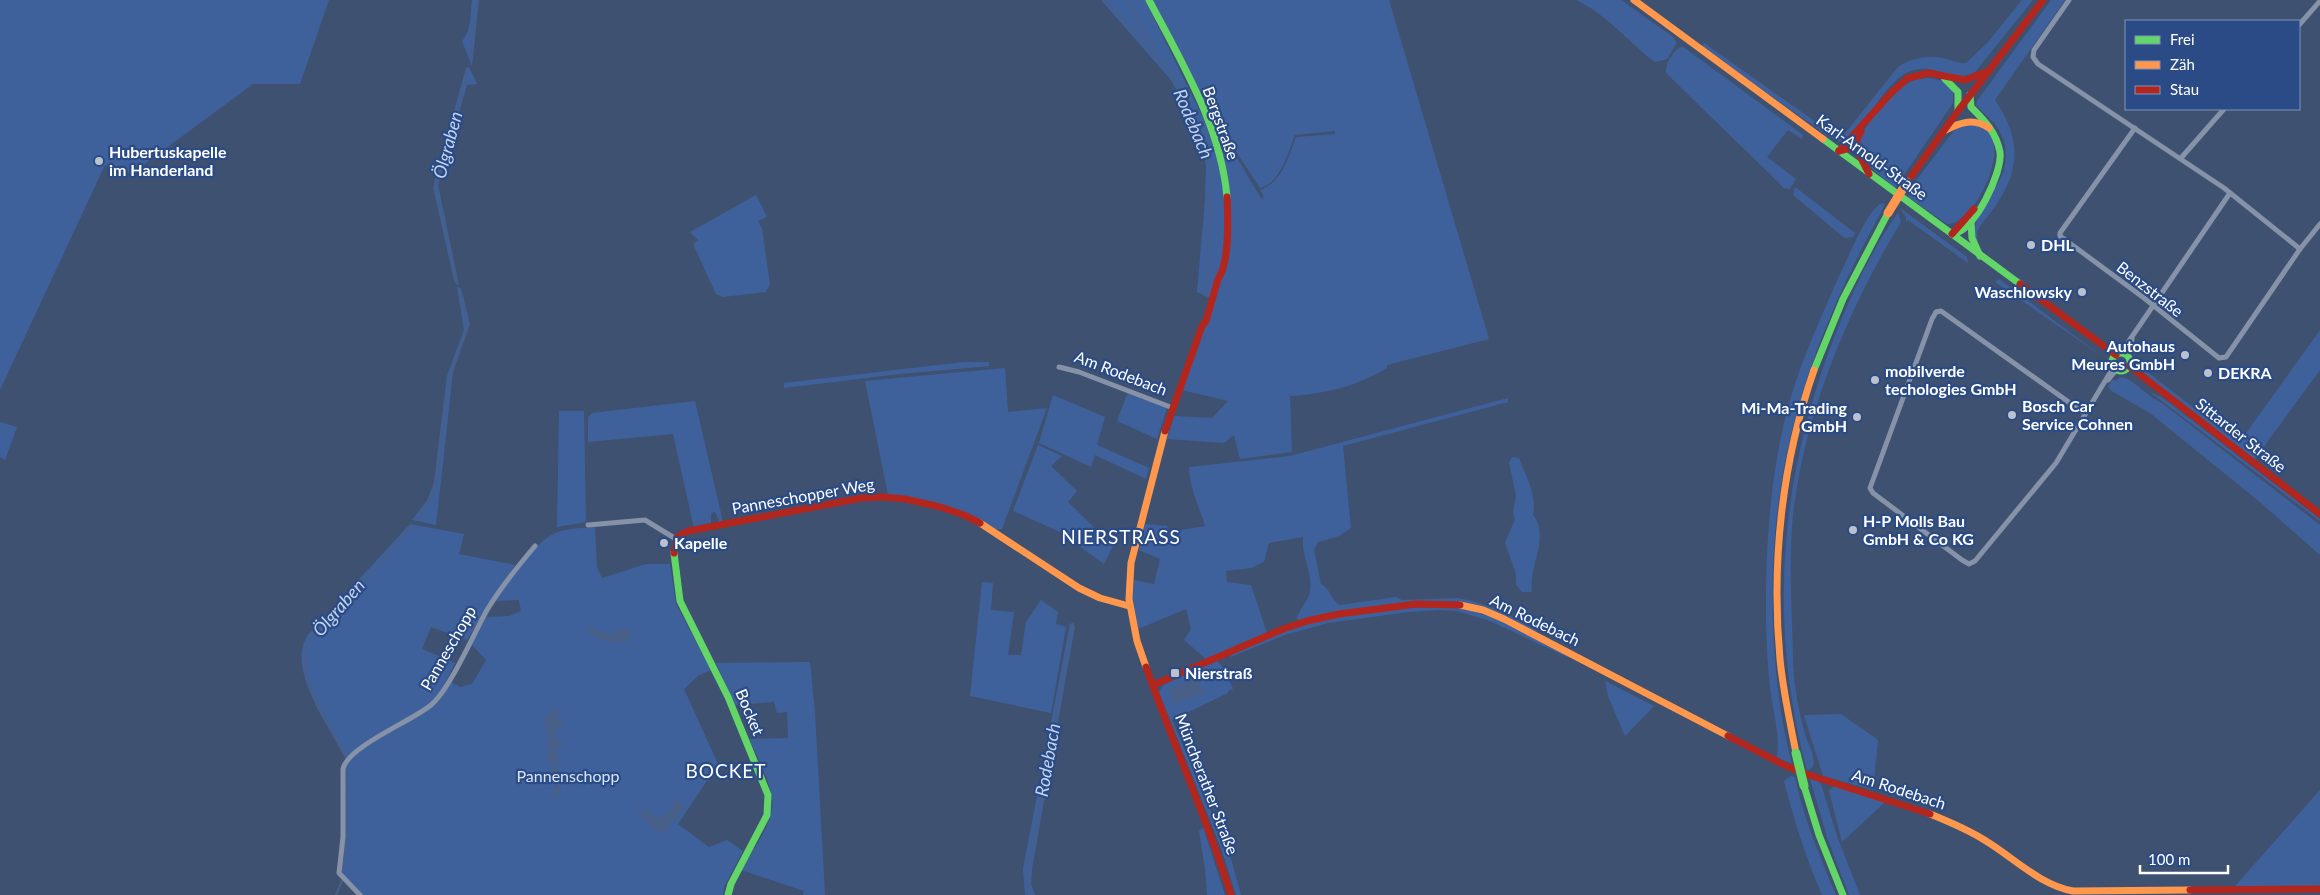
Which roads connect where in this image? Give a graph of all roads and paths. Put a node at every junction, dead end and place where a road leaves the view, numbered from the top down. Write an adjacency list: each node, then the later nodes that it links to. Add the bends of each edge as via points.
1 (1149, 0): 28 (main road, Bergstraße, via 1211,130 1225,181 1226,244 1222,273 1210,301)
2 (1634, 0): 17 (main road, Karl-Arnold-Straße)
3 (2043, 0): 7 (main road)
4 (2069, 0): 13 (street, via 2034,50 2033,57 2038,64)
5 (2320, 1): 6 (street)
6 (2300, 24)
7 (1989, 70): 8 (main road, via 1965,80); 9 (main road)
8 (1939, 75): 11 (main road, via 1958,92); 12 (main road, via 1920,74 1905,80)
9 (1970, 95): 11 (main road); 15 (main road, via 1972,107 1988,122)
10 (2223, 110): 18 (street)
11 (1958, 111): 14 (main road)
12 (1864, 125): 16 (main road); 17 (main road)
13 (2135, 128): 18 (street); 27 (street, Benzstraße, via 2060,233 2062,238)
14 (1944, 131): 15 (main road, via 1962,122 1974,121 1983,123); 43 (main road, bridge, via 1888,213 1859,266 1820,352 1802,410 1786,485 1778,563 1784,695 1804,786)
15 (1994, 133): 21 (main road, via 2000,148 2000,164 1995,181)
16 (1856, 140): 17 (main road, via 1850,148); 19 (main road)
17 (1839, 151): 19 (main road, Karl-Arnold-Straße)
18 (2181, 158): 20 (street)
19 (1869, 174): 24 (main road, Karl-Arnold-Straße)
20 (2230, 193): 25 (street); 27 (street)
21 (1982, 202): 22 (main road); 24 (main road)
22 (1971, 222): 24 (main road, via 1962,232); 26 (main road, via 1972,238)
23 (2320, 224): 25 (street)
24 (1952, 234): 26 (main road, Karl-Arnold-Straße)
25 (2300, 249): 27 (street, Benzstraße, via 2224,359)
26 (1980, 256): 29 (main road, Karl-Arnold-Straße)
27 (2153, 306): 29 (street)
28 (1206, 321): 31 (main road, Am Rodebach)
29 (2121, 361): 32 (street); 33 (main road, Sittarder Straße)
30 (1059, 367): 31 (street, Am Rodebach)
31 (1173, 408): 37 (main road, Am Rodebach, via 1132,557)
32 (2084, 413): 32 (street, via 1941,311 1936,312 1870,488 1969,564 1975,561 2056,463)
33 (2320, 514)
34 (588, 525): 35 (street, via 645,520)
35 (676, 539): 37 (main road, Panneschopper Weg, via 686,532 862,498 913,500 973,518 1079,588); 41 (main road, Bocket, via 677,589 684,612 713,665 768,795 767,815)
36 (535, 546): 40 (street, Panneschopp, via 498,592 440,697 362,748 345,763 339,873)
37 (1129, 606): 38 (main road, Am Rodebach, via 1137,641)
38 (1153, 685): 39 (main road, Am Rodebach, via 1307,621 1416,604 1464,605 1504,619 1784,764 1963,827 2056,886 2073,891); 42 (main road, Müncherather Straße, via 1211,833)
39 (2320, 888)
40 (360, 895)
41 (728, 895)
42 (1230, 895)
43 (1843, 895)

